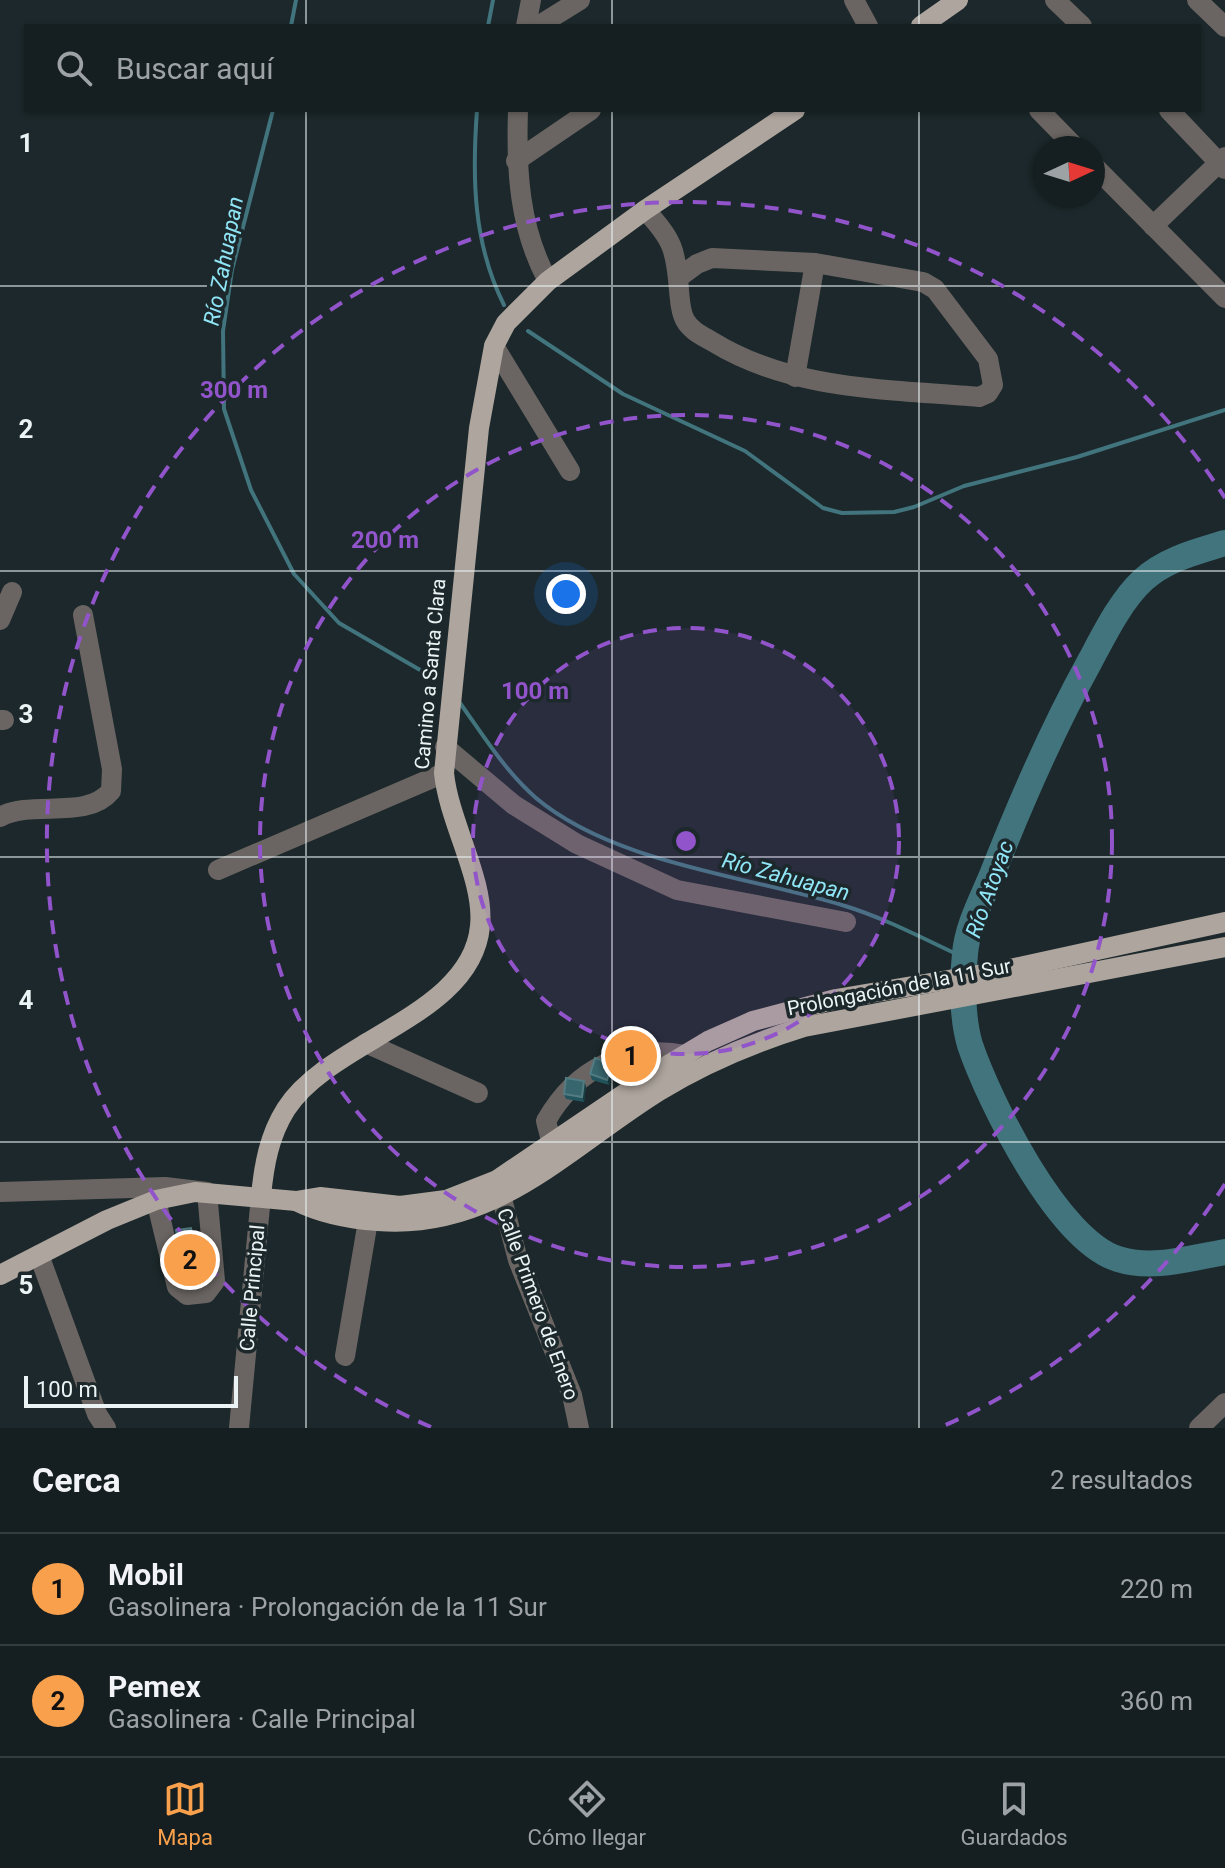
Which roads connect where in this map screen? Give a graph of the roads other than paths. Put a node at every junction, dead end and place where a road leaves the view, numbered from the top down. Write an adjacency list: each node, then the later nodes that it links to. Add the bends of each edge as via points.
1 (531, 0): 7 (street)
2 (580, 0): 8 (street)
3 (854, 0): 9 (street)
4 (958, 0): 10 (main road)
5 (1055, 0): 11 (street)
6 (1197, 0): 12 (street)
7 (526, 24)
8 (541, 24)
9 (867, 24)
10 (924, 24)
11 (1074, 24)
12 (1225, 27)
13 (518, 112): 19 (street)
14 (588, 112): 19 (street)
15 (792, 112): 22 (main road, Camino a Santa Clara)
16 (1041, 112): 18 (street)
17 (1171, 112): 20 (street)
18 (1064, 136)
19 (516, 161): 26 (street, via 534,255)
20 (1224, 163): 23 (street)
21 (1105, 177): 23 (street)
22 (645, 210): 25 (street, via 672,244); 26 (main road, Camino a Santa Clara)
23 (1153, 226): 27 (street)
24 (815, 263): 25 (street, via 712,258); 29 (street); 29 (street, via 911,277 935,289 988,359 993,385 979,397)
25 (678, 278): 29 (street, via 681,306 692,329 736,356)
26 (548, 281): 28 (main road, Camino a Santa Clara, via 519,307)
27 (1225, 298)
28 (494, 346): 30 (street); 34 (main road, Camino a Santa Clara, via 479,428)
29 (795, 377)
30 (570, 471)
31 (12, 592): 33 (street)
32 (83, 615): 36 (street, via 112,769 111,791 96,804)
33 (0, 620)
34 (445, 747): 35 (main road, Camino a Santa Clara); 38 (street, via 514,805 577,844 677,890)
35 (444, 773): 37 (street); 42 (main road, Camino a Santa Clara, via 453,823 477,889 478,941 458,978)
36 (0, 817)
37 (218, 870)
38 (846, 922)
39 (1225, 922): 41 (main road, Prolongación de la 11 Sur, via 836,999)
40 (1225, 947): 41 (main road, Prolongación de la 11 Sur, via 901,1011)
41 (757, 1031): 43 (main road, Prolongación de la 11 Sur); 45 (main road, Prolongación de la 11 Sur)
42 (366, 1043): 44 (street); 50 (main road, Camino a Santa Clara, via 312,1078 287,1107 273,1134)
43 (686, 1055): 45 (main road, Prolongación de la 11 Sur); 45 (street, via 629,1054 589,1071 546,1121)
44 (478, 1093)
45 (553, 1152): 46 (main road, Prolongación de la 11 Sur)
46 (498, 1189): 52 (main road, Prolongación de la 11 Sur, via 414,1205 320,1197); 54 (main road, Prolongación de la 11 Sur, via 440,1220); 61 (street, Calle Primero de Enero)
47 (107, 1190): 48 (street); 49 (street, via 165,1187); 53 (street)
48 (0, 1192)
49 (207, 1192): 50 (main road, Prolongación de la 11 Sur); 51 (main road, Prolongación de la 11 Sur); 51 (street, via 215,1281 206,1293 187,1295 177,1287)
50 (261, 1196): 52 (main road, Prolongación de la 11 Sur); 60 (street, Calle Principal)
51 (156, 1200): 53 (main road, Prolongación de la 11 Sur)
52 (296, 1201): 54 (main road, Prolongación de la 11 Sur, via 320,1213)
53 (107, 1220): 55 (main road, Prolongación de la 11 Sur)
54 (368, 1221): 57 (street)
55 (39, 1255): 56 (main road, Prolongación de la 11 Sur); 59 (street)
56 (0, 1275)
57 (345, 1356)
58 (1225, 1403): 62 (street)
59 (106, 1428)
60 (239, 1428)
61 (579, 1428)
62 (1199, 1428)

